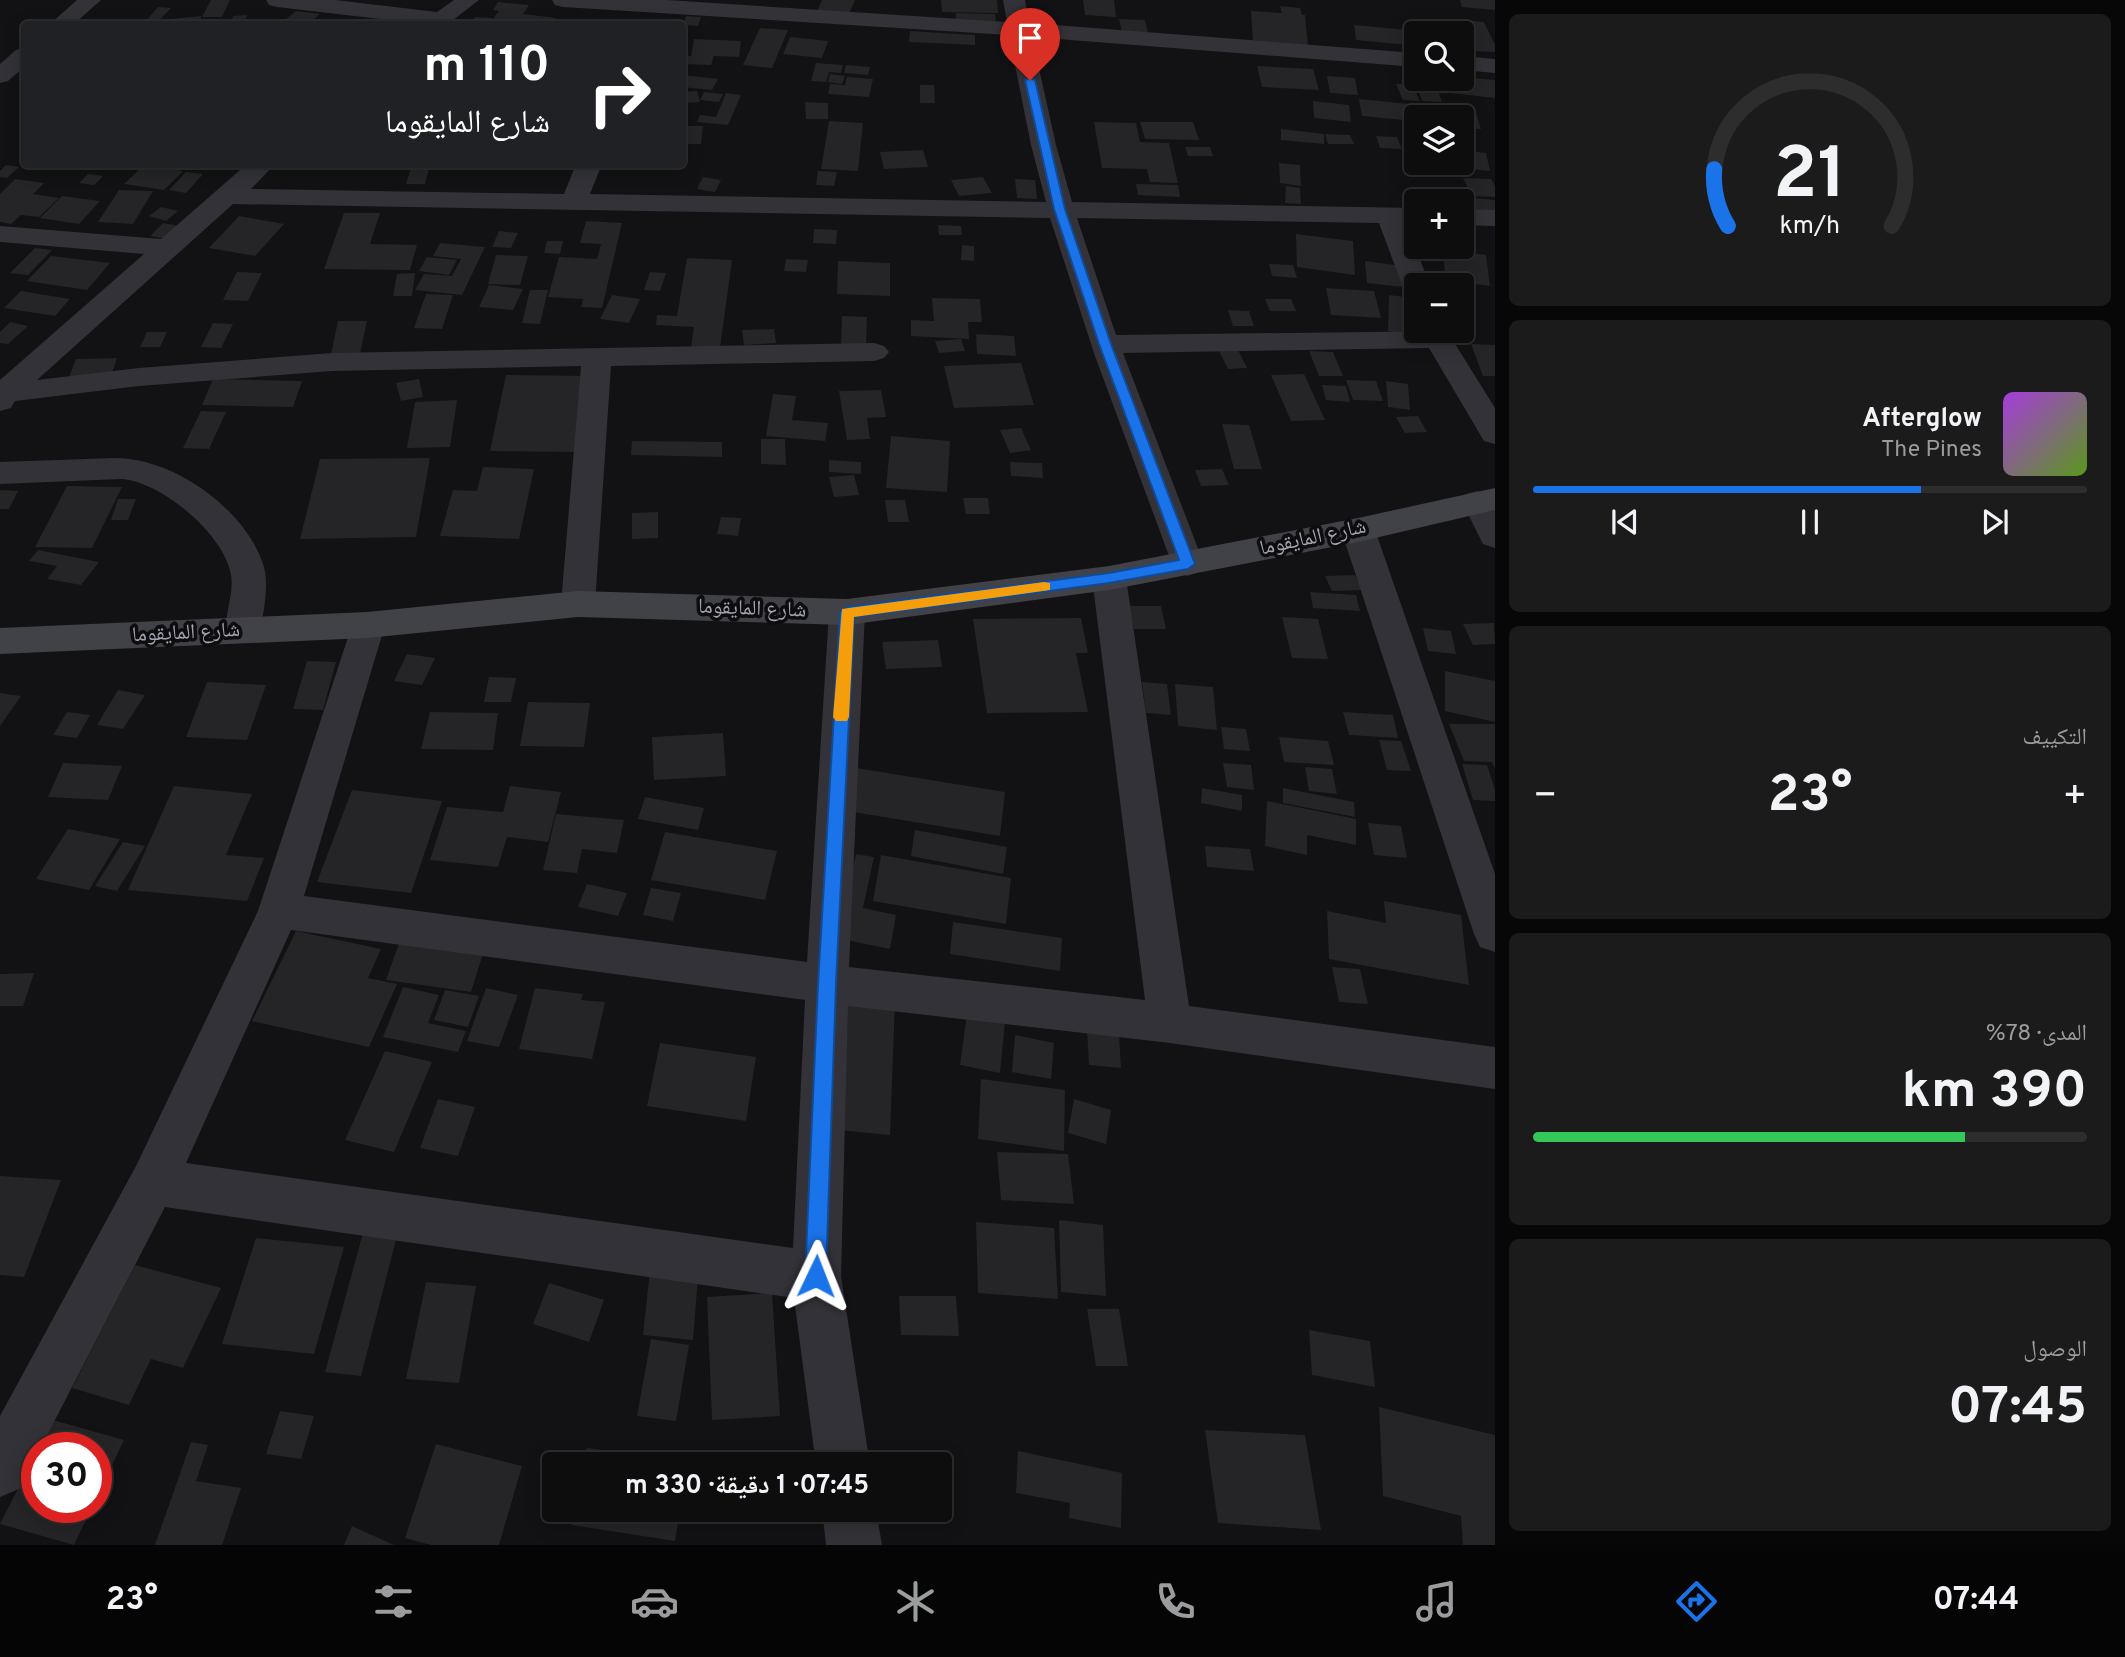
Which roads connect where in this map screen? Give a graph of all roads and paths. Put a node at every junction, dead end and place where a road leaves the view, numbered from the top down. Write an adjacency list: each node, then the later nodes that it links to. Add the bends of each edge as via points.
1 (90, 0): 7 (street)
2 (276, 0): 8 (street)
3 (468, 0): 9 (street)
4 (563, 0): 6 (street)
5 (1014, 0): 10 (street)
6 (651, 11): 10 (street)
7 (65, 21)
8 (431, 21)
9 (439, 21)
10 (1018, 29): 11 (street); 18 (street)
11 (1404, 59)
12 (1474, 64): 13 (street)
13 (1495, 66)
14 (258, 168): 16 (street)
15 (587, 168): 17 (street)
16 (227, 195): 17 (street); 23 (street)
17 (574, 201): 18 (street)
18 (1060, 209): 19 (street); 27 (street)
19 (1403, 215): 24 (street)
20 (1474, 217): 21 (street)
21 (1495, 218)
22 (0, 234): 23 (street)
23 (167, 248): 30 (street)
24 (1414, 273)
25 (1404, 336): 27 (street)
26 (1440, 343): 31 (street)
27 (1105, 344): 36 (street)
28 (874, 352): 29 (street)
29 (597, 357): 30 (street, via 269,366 139,377); 38 (street)
30 (1, 396)
31 (1495, 434)
32 (0, 473): 41 (street, via 122,468 151,474 173,486 201,506 241,554 249,576)
33 (1486, 500): 34 (street, شارع المايقوما); 35 (street)
34 (1358, 530): 36 (street, شارع المايقوما); 44 (street)
35 (1495, 536)
36 (1188, 564): 37 (street, شارع المايقوما)
37 (1109, 578): 39 (street, شارع المايقوما); 46 (street)
38 (579, 604): 39 (street, شارع المايقوما); 40 (street, شارع المايقوما)
39 (847, 612): 45 (street)
40 (367, 625): 41 (street, شارع المايقوما); 43 (street)
41 (243, 630): 42 (street, شارع المايقوما)
42 (0, 641)
43 (279, 911): 45 (street); 48 (street)
44 (1495, 934)
45 (827, 984): 46 (street); 49 (street)
46 (1170, 1023): 47 (street)
47 (1495, 1068)
48 (153, 1182): 49 (street); 51 (street)
49 (816, 1276): 50 (street)
50 (841, 1452)
51 (0, 1470)
52 (851, 1522): 53 (street)
53 (854, 1545)

